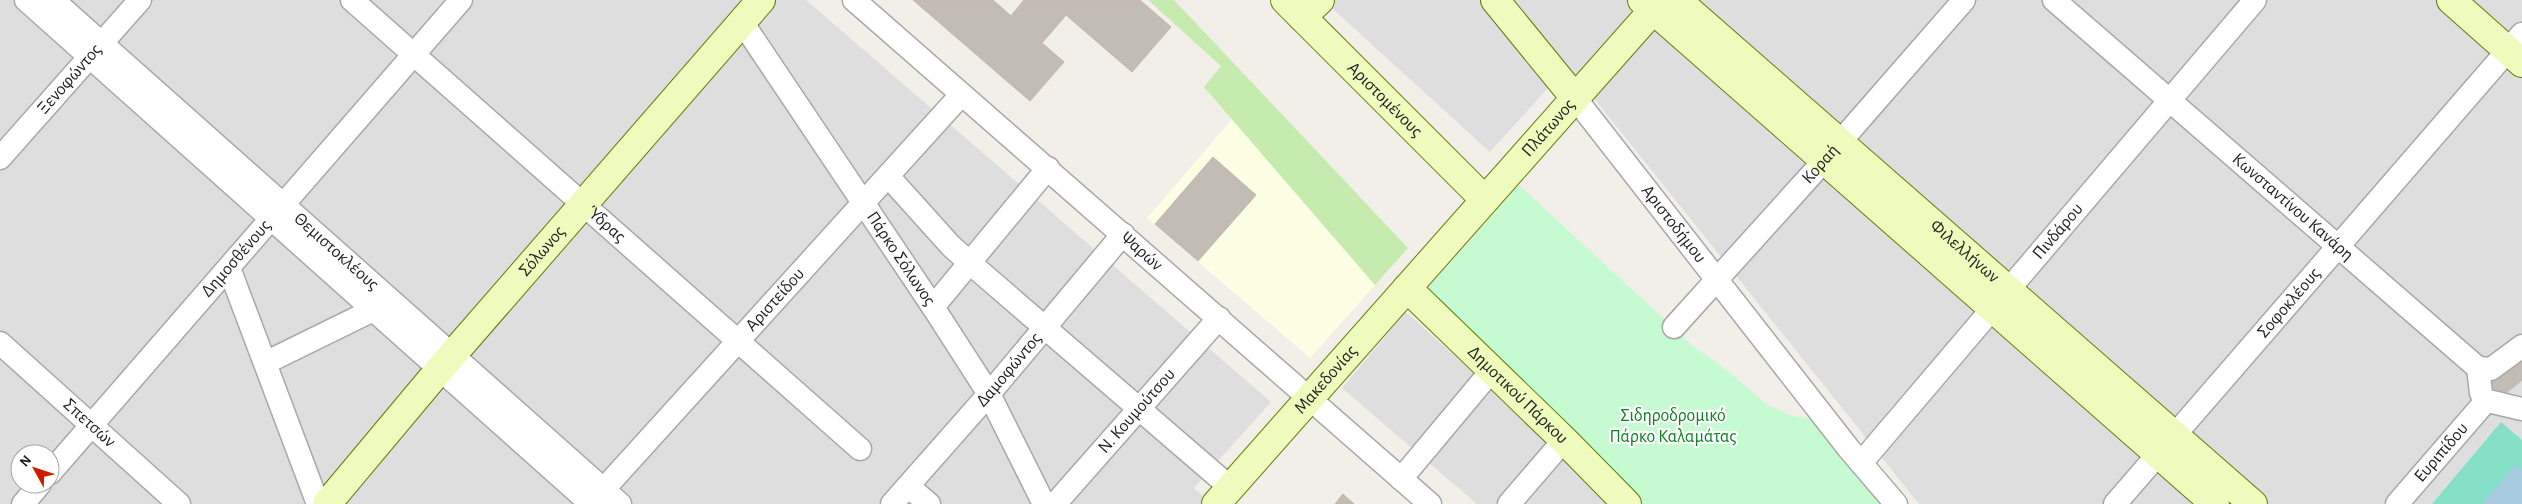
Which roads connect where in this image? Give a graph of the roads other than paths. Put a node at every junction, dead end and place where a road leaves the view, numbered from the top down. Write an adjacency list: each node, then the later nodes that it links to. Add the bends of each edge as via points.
1 (26, 0): 17 (street, Θεμιστοκλέους)
2 (53, 0): 17 (street, Θεμιστοκλέους)
3 (140, 0): 17 (street, Ξενοφώντος)
4 (352, 0): 18 (street, Ύδρας)
5 (461, 0): 18 (street, Δημοσθένους)
6 (760, 0): 15 (street, Σόλωνος)
7 (854, 0): 19 (street, Ψαρών)
8 (1495, 0): 20 (street, Αριστοδήμου)
9 (1964, 0): 22 (street, Κοραή)
10 (2054, 0): 21 (street, Κωνσταντίνου Κανάρη)
11 (2254, 0): 21 (street, Πινδάρου)
12 (2451, 0): 16 (street)
13 (1658, 2): 20 (street, Πλάτωνος); 22 (street, Φιλελλήνων)
14 (1302, 6): 26 (street, Αριστομένους)
15 (742, 22): 27 (street, Πάρκο Σόλωνος); 28 (street, Σόλωνος)
16 (2517, 49): 31 (street, Σοφοκλέους)
17 (96, 50): 23 (street, Ξενοφώντος); 29 (street, Θεμιστοκλέους)
18 (413, 55): 28 (street, Ύδρας); 29 (street, Δημοσθένους)
19 (961, 95): 24 (street, Ψαρών); 25 (street, Αριστείδου)
20 (1575, 98): 26 (street, Πλάτωνος); 35 (street, Αριστοδήμου)
21 (2168, 100): 31 (street, Κωνσταντίνου Κανάρη); 37 (street, Πινδάρου)
22 (1832, 152): 35 (street, Κοραή); 37 (street, Φιλελλήνων)
23 (0, 158)
24 (1048, 168): 30 (street, Ψαρών); 33 (street)
25 (888, 176): 27 (street, Αριστείδου); 33 (street)
26 (1485, 200): 32 (street, Πλάτωνος)
27 (864, 203): 38 (street, Πάρκο Σόλωνος); 43 (street, Αριστείδου)
28 (582, 204): 43 (street, Ύδρας); 46 (street, Σόλωνος)
29 (277, 212): 34 (street, Δημοσθένους); 39 (street, Θεμιστοκλέους); 46 (street, Θεμιστοκλέους)
30 (1123, 234): 40 (street, Ψαρών); 42 (street, Δαμοφώντος)
31 (2338, 247): 48 (street, Κωνσταντίνου Κανάρη); 57 (street, Σοφοκλέους)
32 (1436, 254): 36 (street, Μακεδονίας)
33 (970, 263): 38 (street); 42 (street)
34 (229, 268): 47 (street); 55 (street, Δημοσθένους)
35 (1716, 279): 41 (street, Κοραή); 59 (street, Αριστοδήμου)
36 (1407, 288): 49 (street, Δημοτικού Πάρκου); 51 (street, Μακεδονίας)
37 (1999, 300): 57 (street, Φιλελλήνων); 59 (street, Πινδάρου)
38 (934, 306): 50 (street, Πάρκο Σόλωνος)
39 (373, 310): 46 (street, Θεμιστοκλέους); 47 (street)
40 (1219, 318): 51 (street, Ψαρών); 53 (street, Ν. Κουμούτσου)
41 (1674, 327)
42 (1044, 328): 50 (street, Δαμοφώντος); 53 (street)
43 (738, 341): 58 (street, Ύδρας); 65 (street, Αριστείδου)
44 (0, 343): 55 (street, Σπετσών)
45 (2522, 346): 48 (street, via 2491,369)
46 (446, 362): 65 (street, Θεμιστοκλέους); 69 (street, Σόλωνος)
47 (265, 363): 68 (street)
48 (2478, 368): 52 (street, via 2481,393)
49 (1492, 370): 56 (street, Δημοτικού Πάρκου); 61 (street)
50 (989, 394): 62 (street, Δαμοφώντος); 73 (street, Πάρκο Σόλωνος)
51 (1310, 398): 61 (street, Ψαρών); 64 (street, Μακεδονίας)
52 (2486, 401): 54 (street); 82 (street, Ευριπίδου)
53 (1138, 409): 64 (street); 74 (street, Ν. Κουμούτσου)
54 (2522, 409)
55 (91, 425): 60 (street, Δημοσθένους); 67 (street, Σπετσών)
56 (1564, 440): 76 (street); 77 (street, Δημοτικού Πάρκου)
57 (2166, 445): 79 (street, Σοφοκλέους); 80 (street, Φιλελλήνων); 81 (street, Φιλελλήνων)
58 (860, 448)
59 (1855, 456): 78 (street)
60 (60, 461)
61 (1400, 479): 75 (street, Ψαρών)
62 (908, 486): 71 (street, Δαμοφώντος); 72 (street)
63 (32, 494): 66 (street)
64 (1223, 496)
65 (593, 500): 70 (street, Θεμιστοκλέους)
66 (23, 504)
67 (179, 504)
68 (318, 504)
69 (327, 504)
70 (620, 504)
71 (892, 504)
72 (929, 504)
73 (1044, 504)
74 (1055, 504)
75 (1430, 504)
76 (1509, 504)
77 (1627, 504)
78 (1896, 504)
79 (2115, 504)
80 (2215, 504)
81 (2252, 504)
82 (2397, 504)

